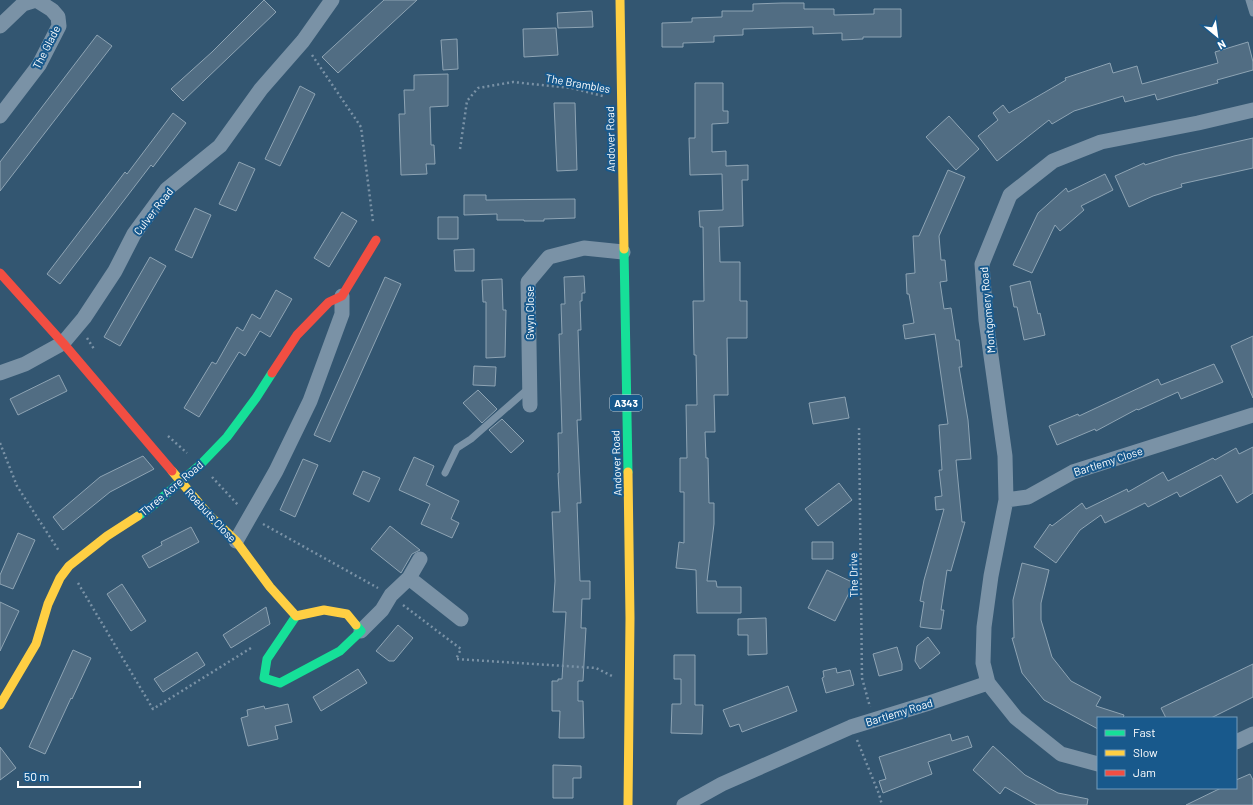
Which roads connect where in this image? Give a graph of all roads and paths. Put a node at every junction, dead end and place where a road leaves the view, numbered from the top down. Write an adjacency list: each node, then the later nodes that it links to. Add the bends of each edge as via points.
1 (332, 0): 6 (street, Culver Road)
2 (620, 0): 7 (street, Andover Road / A343)
3 (1249, 0): 4 (lane)
4 (1253, 13)
5 (0, 26): 9 (street, The Glade, via 23,4 36,0 52,10 58,17 59,26 39,65)
6 (303, 41): 11 (path, via 361,127); 15 (street, Culver Road, via 261,89 220,146 167,189 134,234 115,271)
7 (622, 98): 10 (path, The Brambles, via 571,88 513,82 478,88 467,100); 12 (street, Andover Road / A343)
8 (1253, 110): 28 (street, Montgomery Road, via 1101,142 1053,161 1010,195 982,264 986,320 1005,456)
9 (0, 116)
10 (460, 149)
11 (376, 240): 14 (street, Three Acre Road)
12 (623, 252): 19 (street, Gwyn Close, via 584,248 549,257 528,282); 40 (street, Andover Road / A343, via 630,503)
13 (0, 273): 16 (street)
14 (342, 296): 25 (street, Three Acre Road, via 329,302 297,335 256,398); 29 (street, Three Acre Road, via 342,314 310,401)
15 (78, 326): 16 (street, Culver Road); 17 (path)
16 (63, 343): 18 (street, Culver Road, via 25,364); 27 (street, Roebuts Close)
17 (96, 351)
18 (0, 374)
19 (529, 388): 20 (street, Gwyn Close); 26 (lane, via 471,439 457,448)
20 (530, 405)
21 (1253, 415): 28 (street, Bartlemy Close, via 1073,472 1028,497)
22 (859, 428): 42 (path, The Drive, via 862,678)
23 (163, 431): 25 (path)
24 (0, 443): 32 (path, via 17,486)
25 (200, 465): 27 (street, Three Acre Road); 29 (path)
26 (445, 473)
27 (181, 482): 30 (street, Roebuts Close); 32 (street, Three Acre Road, via 150,508 106,536)
28 (1006, 500): 39 (street, via 984,627 983,663)
29 (250, 518): 30 (street, Three Acre Road); 34 (path)
30 (236, 542): 35 (street, Roebuts Close)
31 (420, 558): 33 (street)
32 (69, 566): 38 (path, via 153,710); 41 (street, Three Acre Road, via 60,578 48,604 36,644)
33 (409, 578): 34 (street); 36 (street)
34 (391, 595): 37 (street, via 382,610); 40 (path, via 461,649 456,659 596,668)
35 (296, 616): 37 (street, via 324,610 347,614); 37 (street, via 267,659 264,678 280,683 340,651)
36 (461, 619)
37 (361, 631)
38 (252, 648)
39 (988, 683): 42 (street, Bartlemy Road); 46 (street, via 1016,718 1061,754)
40 (630, 686): 47 (street, Andover Road / A343)
41 (0, 705)
42 (873, 721): 43 (street, Bartlemy Road)
43 (852, 727): 48 (street, Bartlemy Road, via 722,784); 49 (path)
44 (1253, 734): 45 (street)
45 (1237, 742)
46 (1097, 764)
47 (628, 805)
48 (684, 805)
49 (882, 805)

